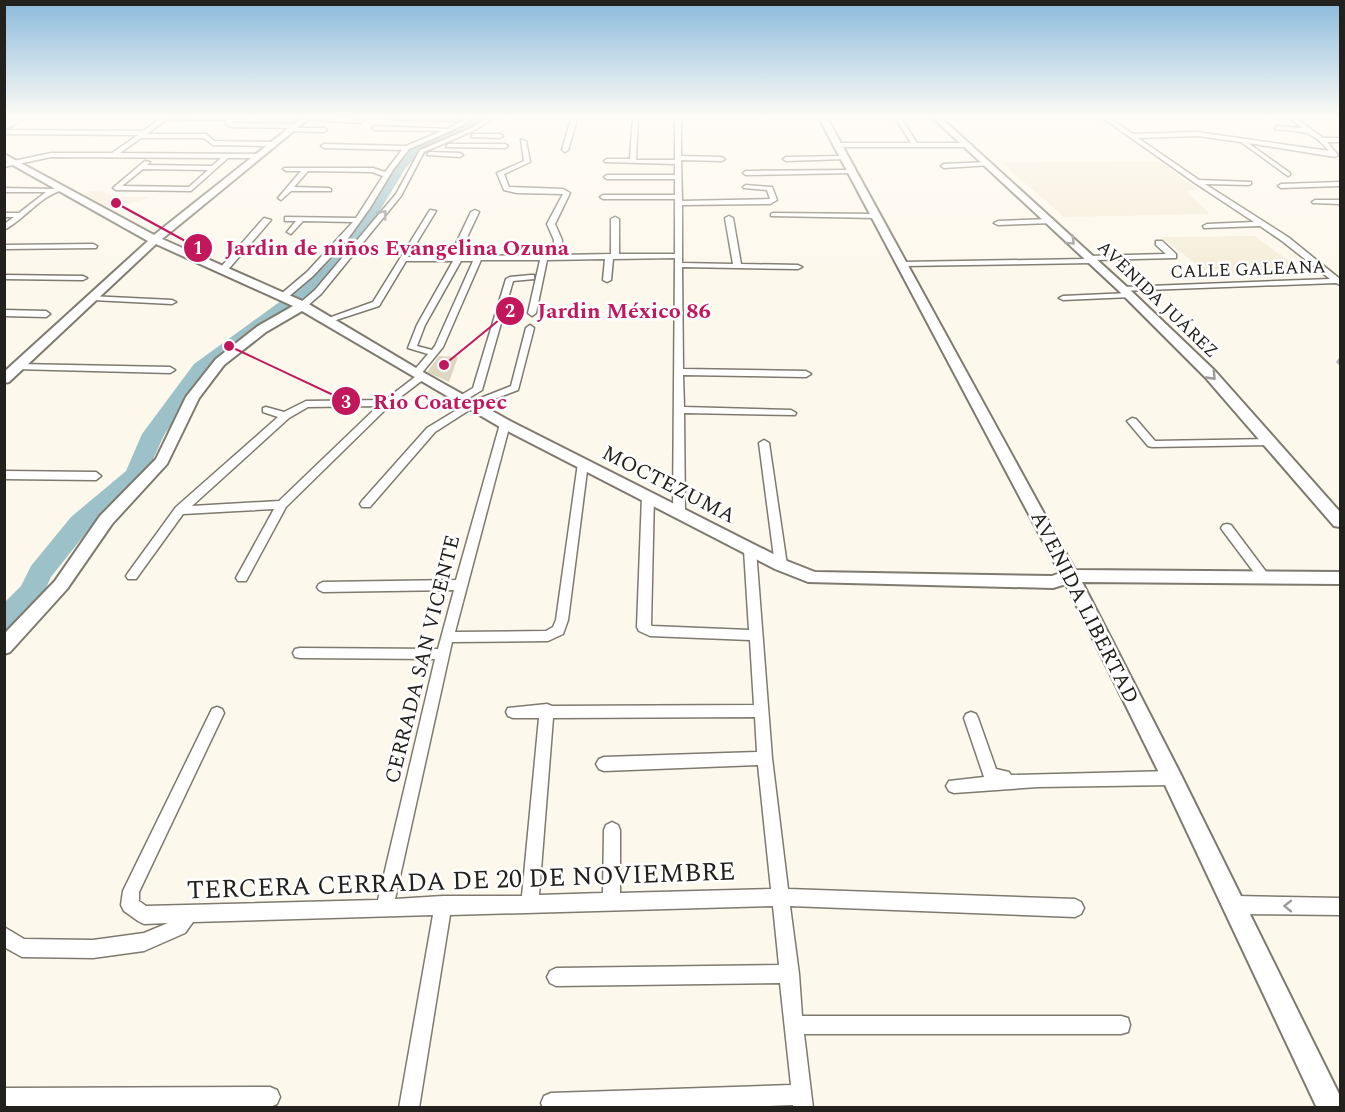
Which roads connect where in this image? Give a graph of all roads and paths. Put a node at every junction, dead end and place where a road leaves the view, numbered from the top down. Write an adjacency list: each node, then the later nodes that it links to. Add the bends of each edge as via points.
1 (15, 168): 29 (street, MOCTEZUMA)
2 (141, 168): 4 (street, via 116,188 191,189)
3 (205, 168): 4 (street)
4 (213, 168)
5 (243, 168): 56 (street)
6 (392, 168): 19 (street)
7 (412, 168): 82 (street, one-way to 7, via 318,292 399,195)
8 (513, 168): 62 (street, via 500,173 506,189 567,194 551,224 558,240)
9 (679, 168): 21 (street)
10 (849, 168): 16 (street, AVENIDA LIBERTAD)
11 (993, 168): 50 (street, AVENIDA JUÁREZ)
12 (1176, 168): 22 (street)
13 (1279, 168): 18 (street)
14 (286, 169): 15 (street)
15 (306, 169): 19 (street, via 373,170); 27 (street)
16 (851, 172): 17 (street); 43 (street, AVENIDA LIBERTAD)
17 (746, 173)
18 (1288, 174)
19 (387, 175): 49 (street)
20 (607, 177): 21 (street)
21 (679, 177): 33 (street)
22 (1197, 182): 23 (street); 52 (street)
23 (1249, 183)
24 (1341, 184): 25 (street)
25 (1281, 186)
26 (746, 187): 33 (street, via 770,188 774,200)
27 (289, 189): 30 (street); 32 (street)
28 (4, 190): 29 (street)
29 (54, 190): 41 (street); 56 (street, MOCTEZUMA)
30 (328, 190)
31 (603, 197): 33 (street)
32 (281, 198)
33 (679, 200): 67 (street)
34 (1315, 202): 35 (street)
35 (1341, 202)
36 (1329, 210): 37 (street)
37 (1341, 210)
38 (432, 211): 63 (street)
39 (475, 212): 64 (street)
40 (4, 215): 41 (street)
41 (23, 215): 54 (street)
42 (773, 215): 43 (street)
43 (876, 216): 68 (street, AVENIDA LIBERTAD)
44 (288, 219): 45 (street)
45 (301, 219): 49 (street); 55 (street)
46 (615, 219): 60 (street)
47 (729, 219): 69 (street)
48 (267, 220): 71 (street)
49 (358, 220): 78 (street)
50 (1050, 221): 51 (street); 66 (street, AVENIDA JUÁREZ, one-way to 66)
51 (998, 223)
52 (1260, 224): 53 (street); 76 (street)
53 (1207, 226)
54 (4, 228)
55 (291, 232)
56 (151, 243): 71 (street, MOCTEZUMA); 79 (street)
57 (1159, 243): 66 (street, via 1173,256)
58 (93, 246): 59 (street)
59 (4, 247)
60 (612, 256): 62 (street); 67 (street); 75 (street)
61 (544, 258): 62 (street); 65 (street); 84 (street)
62 (557, 258)
63 (405, 259): 64 (street); 86 (street, via 376,304)
64 (456, 259): 65 (street); 88 (street, via 412,348)
65 (478, 259): 88 (street)
66 (1090, 259): 68 (street); 77 (street, AVENIDA JUÁREZ)
67 (679, 261): 69 (street); 91 (street)
68 (903, 264): 118 (street, AVENIDA LIBERTAD)
69 (737, 266): 70 (street)
70 (798, 267)
71 (224, 270): 78 (street, MOCTEZUMA)
72 (4, 277): 74 (street)
73 (531, 277): 95 (street, via 510,279 477,390)
74 (83, 278)
75 (607, 280)
76 (1339, 282): 77 (street, CALLE GALEANA)
77 (1126, 292): 80 (street, CALLE GALEANA); 103 (street, AVENIDA JUÁREZ, one-way to 103, via 1210,374)
78 (286, 296): 82 (street, MOCTEZUMA)
79 (92, 298): 81 (street); 89 (street)
80 (1063, 298)
81 (172, 302)
82 (302, 305): 86 (street, MOCTEZUMA); 126 (street, via 262,329 220,362 193,397 162,461 106,520 61,585)
83 (4, 313): 85 (street)
84 (532, 313)
85 (46, 314)
86 (327, 320): 93 (street, MOCTEZUMA)
87 (530, 328): 95 (street, via 515,388)
88 (434, 353): 93 (street)
89 (18, 367): 90 (street); 94 (street)
90 (170, 370)
91 (679, 372): 92 (street); 98 (street)
92 (806, 374)
93 (418, 376): 95 (street, MOCTEZUMA); 96 (street)
94 (4, 379)
95 (466, 402): 102 (street, MOCTEZUMA); 109 (street, via 430,430)
96 (387, 403): 100 (street, via 306,404); 110 (street)
97 (266, 410): 100 (street)
98 (679, 410): 99 (street); 112 (street)
99 (791, 413)
100 (285, 416): 111 (street)
101 (1132, 421): 103 (street, via 1152,444)
102 (505, 424): 105 (street, MOCTEZUMA); 122 (street, CERRADA SAN VICENTE)
103 (1271, 442): 113 (street, AVENIDA JUÁREZ)
104 (764, 443): 116 (street)
105 (583, 463): 108 (street, MOCTEZUMA); 125 (street, via 558,630 548,636)
106 (4, 475): 107 (street)
107 (96, 476)
108 (648, 496): 112 (street, MOCTEZUMA); 124 (street, via 644,627 650,632)
109 (366, 504)
110 (282, 505): 111 (street); 120 (street)
111 (180, 510): 117 (street)
112 (679, 513): 115 (street, MOCTEZUMA)
113 (1341, 522)
114 (1227, 528): 119 (street)
115 (750, 550): 116 (street, MOCTEZUMA); 124 (street)
116 (781, 565): 118 (street, MOCTEZUMA, via 814,578 1053,582)
117 (132, 576)
118 (1070, 576): 119 (street); 136 (street, AVENIDA LIBERTAD)
119 (1263, 576): 121 (street)
120 (242, 578)
121 (1341, 578)
122 (460, 585): 123 (street); 125 (street, CERRADA SAN VICENTE)
123 (323, 587)
124 (756, 635): 130 (street)
125 (447, 637): 128 (street, CERRADA SAN VICENTE)
126 (4, 647)
127 (300, 653): 128 (street)
128 (442, 654): 145 (street, CERRADA SAN VICENTE)
129 (547, 710): 130 (street); 131 (street); 142 (street)
130 (762, 711): 134 (street)
131 (513, 712)
132 (217, 713): 148 (street, TERCERA CERRADA DE 20 DE NOVIEMBRE, via 131,891 130,905 144,915)
133 (971, 718): 137 (street, via 991,776)
134 (765, 758): 135 (street); 140 (street)
135 (604, 764)
136 (1172, 778): 137 (street); 144 (street, AVENIDA LIBERTAD)
137 (1038, 780): 138 (street)
138 (954, 786)
139 (612, 830): 141 (street)
140 (779, 897): 141 (street, TERCERA CERRADA DE 20 DE NOVIEMBRE); 147 (street, TERCERA CERRADA DE 20 DE NOVIEMBRE); 150 (street)
141 (610, 902): 142 (street, TERCERA CERRADA DE 20 DE NOVIEMBRE)
142 (530, 903): 143 (street, TERCERA CERRADA DE 20 DE NOVIEMBRE)
143 (443, 905): 145 (street, TERCERA CERRADA DE 20 DE NOVIEMBRE); 158 (street)
144 (1235, 905): 146 (street, one-way to 144); 159 (street, AVENIDA LIBERTAD)
145 (385, 906): 148 (street, TERCERA CERRADA DE 20 DE NOVIEMBRE)
146 (1341, 907)
147 (1075, 908)
148 (189, 913): 149 (street, via 179,927 144,942 104,948 22,948)
149 (4, 936)
150 (790, 974): 151 (street); 152 (street)
151 (556, 977)
152 (795, 1025): 153 (street); 156 (street)
153 (1121, 1025)
154 (270, 1097): 155 (street)
155 (4, 1098)
156 (803, 1101): 157 (street)
157 (551, 1103)
158 (409, 1107)
159 (1332, 1107)

